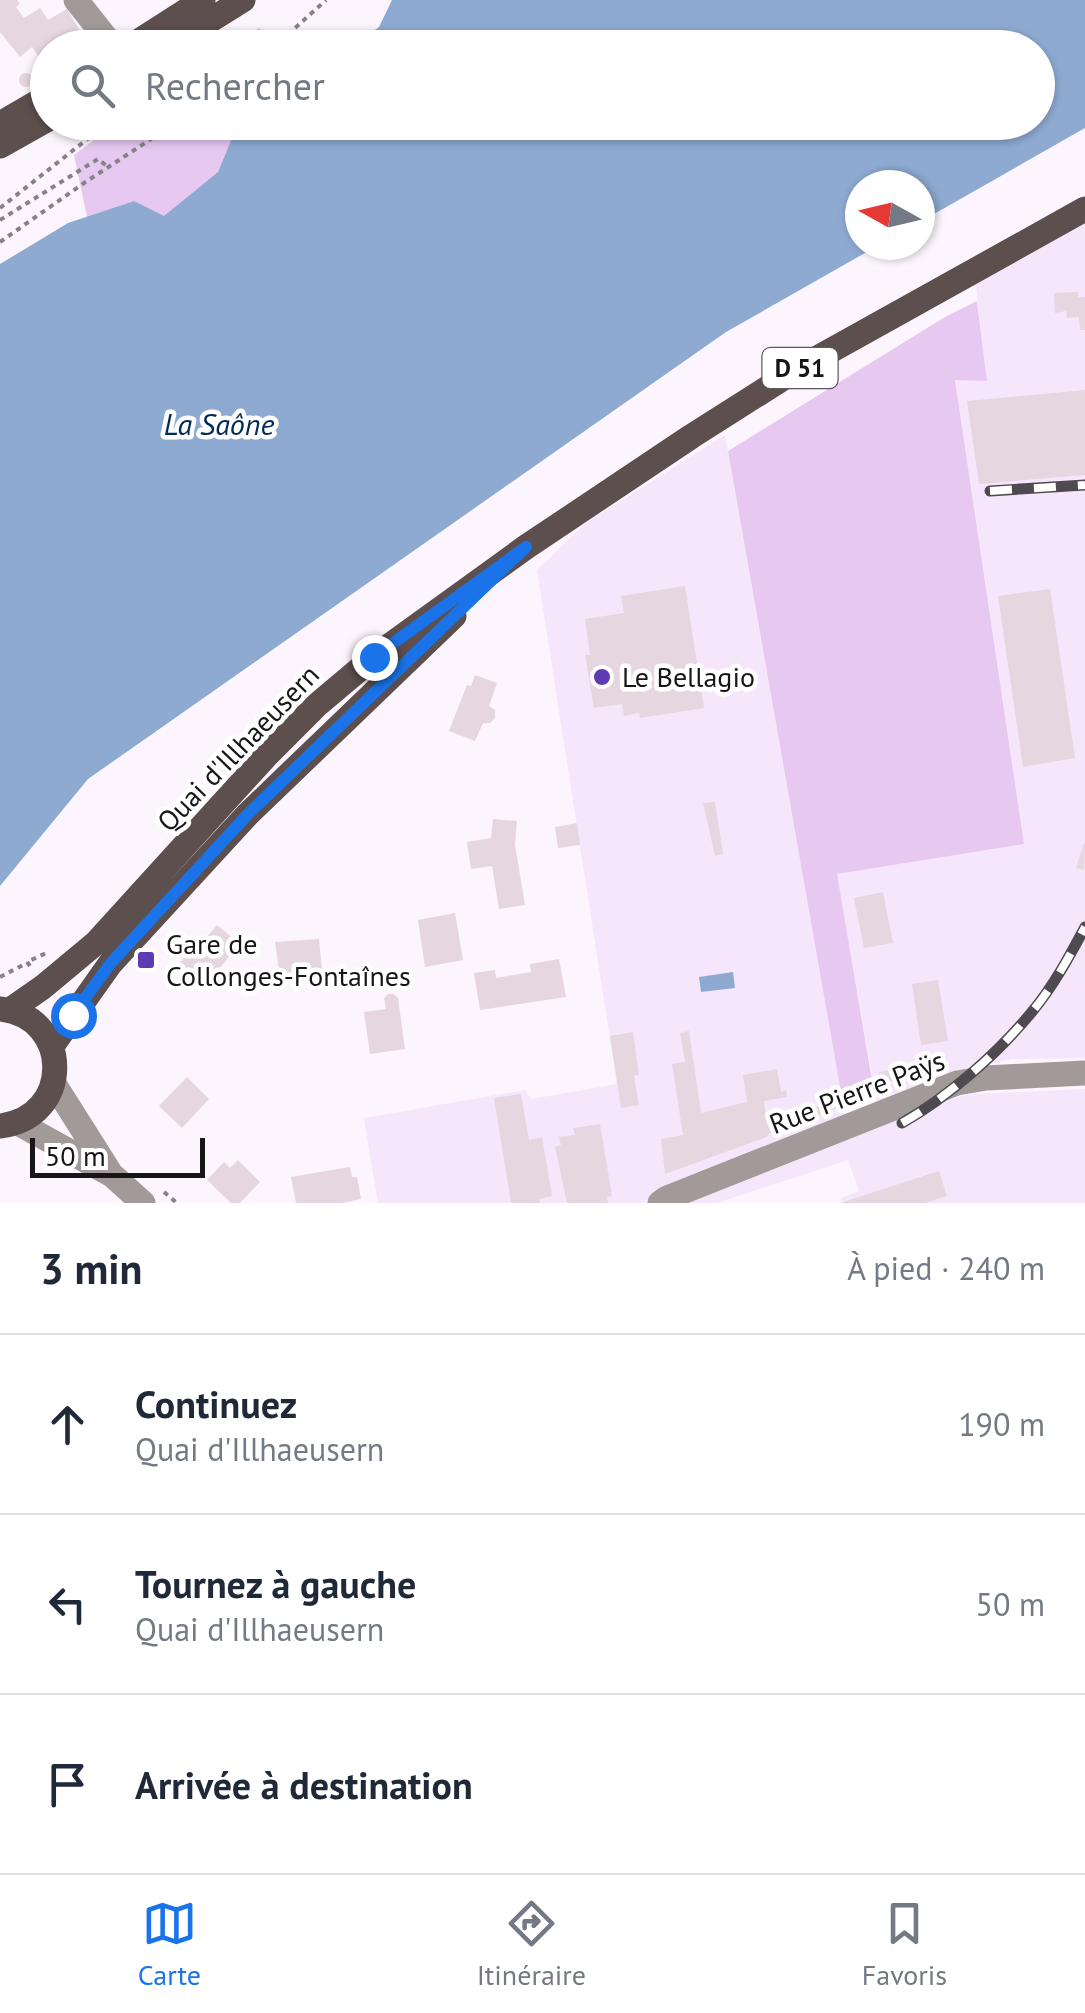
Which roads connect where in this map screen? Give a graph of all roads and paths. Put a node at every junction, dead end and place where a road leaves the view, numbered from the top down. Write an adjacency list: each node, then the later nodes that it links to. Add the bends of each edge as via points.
1 (76, 0): 5 (street)
2 (202, 0): 6 (main road)
3 (243, 0): 7 (main road)
4 (326, 0): 8 (path)
5 (104, 30)
6 (144, 30)
7 (195, 30)
8 (293, 30)
9 (30, 106): 10 (main road)
10 (0, 124)
11 (30, 128): 14 (main road)
12 (86, 140): 16 (path)
13 (150, 140): 15 (path)
14 (0, 146)
15 (108, 168): 18 (path, via 98,159); 19 (path)
16 (0, 208)
17 (1085, 209): 20 (main road, Quai d'Illhaeusern / D 51, via 796,370)
18 (0, 220)
19 (0, 242)
20 (526, 547): 23 (main road, Quai d'Illhaeusern / D 51, via 317,704 97,942); 24 (main road, Quai d'Illhaeusern / D 51, via 248,814 110,964)
21 (27, 962): 22 (path)
22 (0, 977)
23 (5, 1010): 24 (main road, via 35,1023)
24 (52, 1046): 26 (main road)
25 (1085, 1073): 30 (street, Rue Pierre Paÿs, via 958,1084)
26 (54, 1084): 27 (main road, via 40,1108); 28 (street)
27 (9, 1125): 28 (street)
28 (112, 1175): 29 (street)
29 (143, 1203)
30 (660, 1203)

